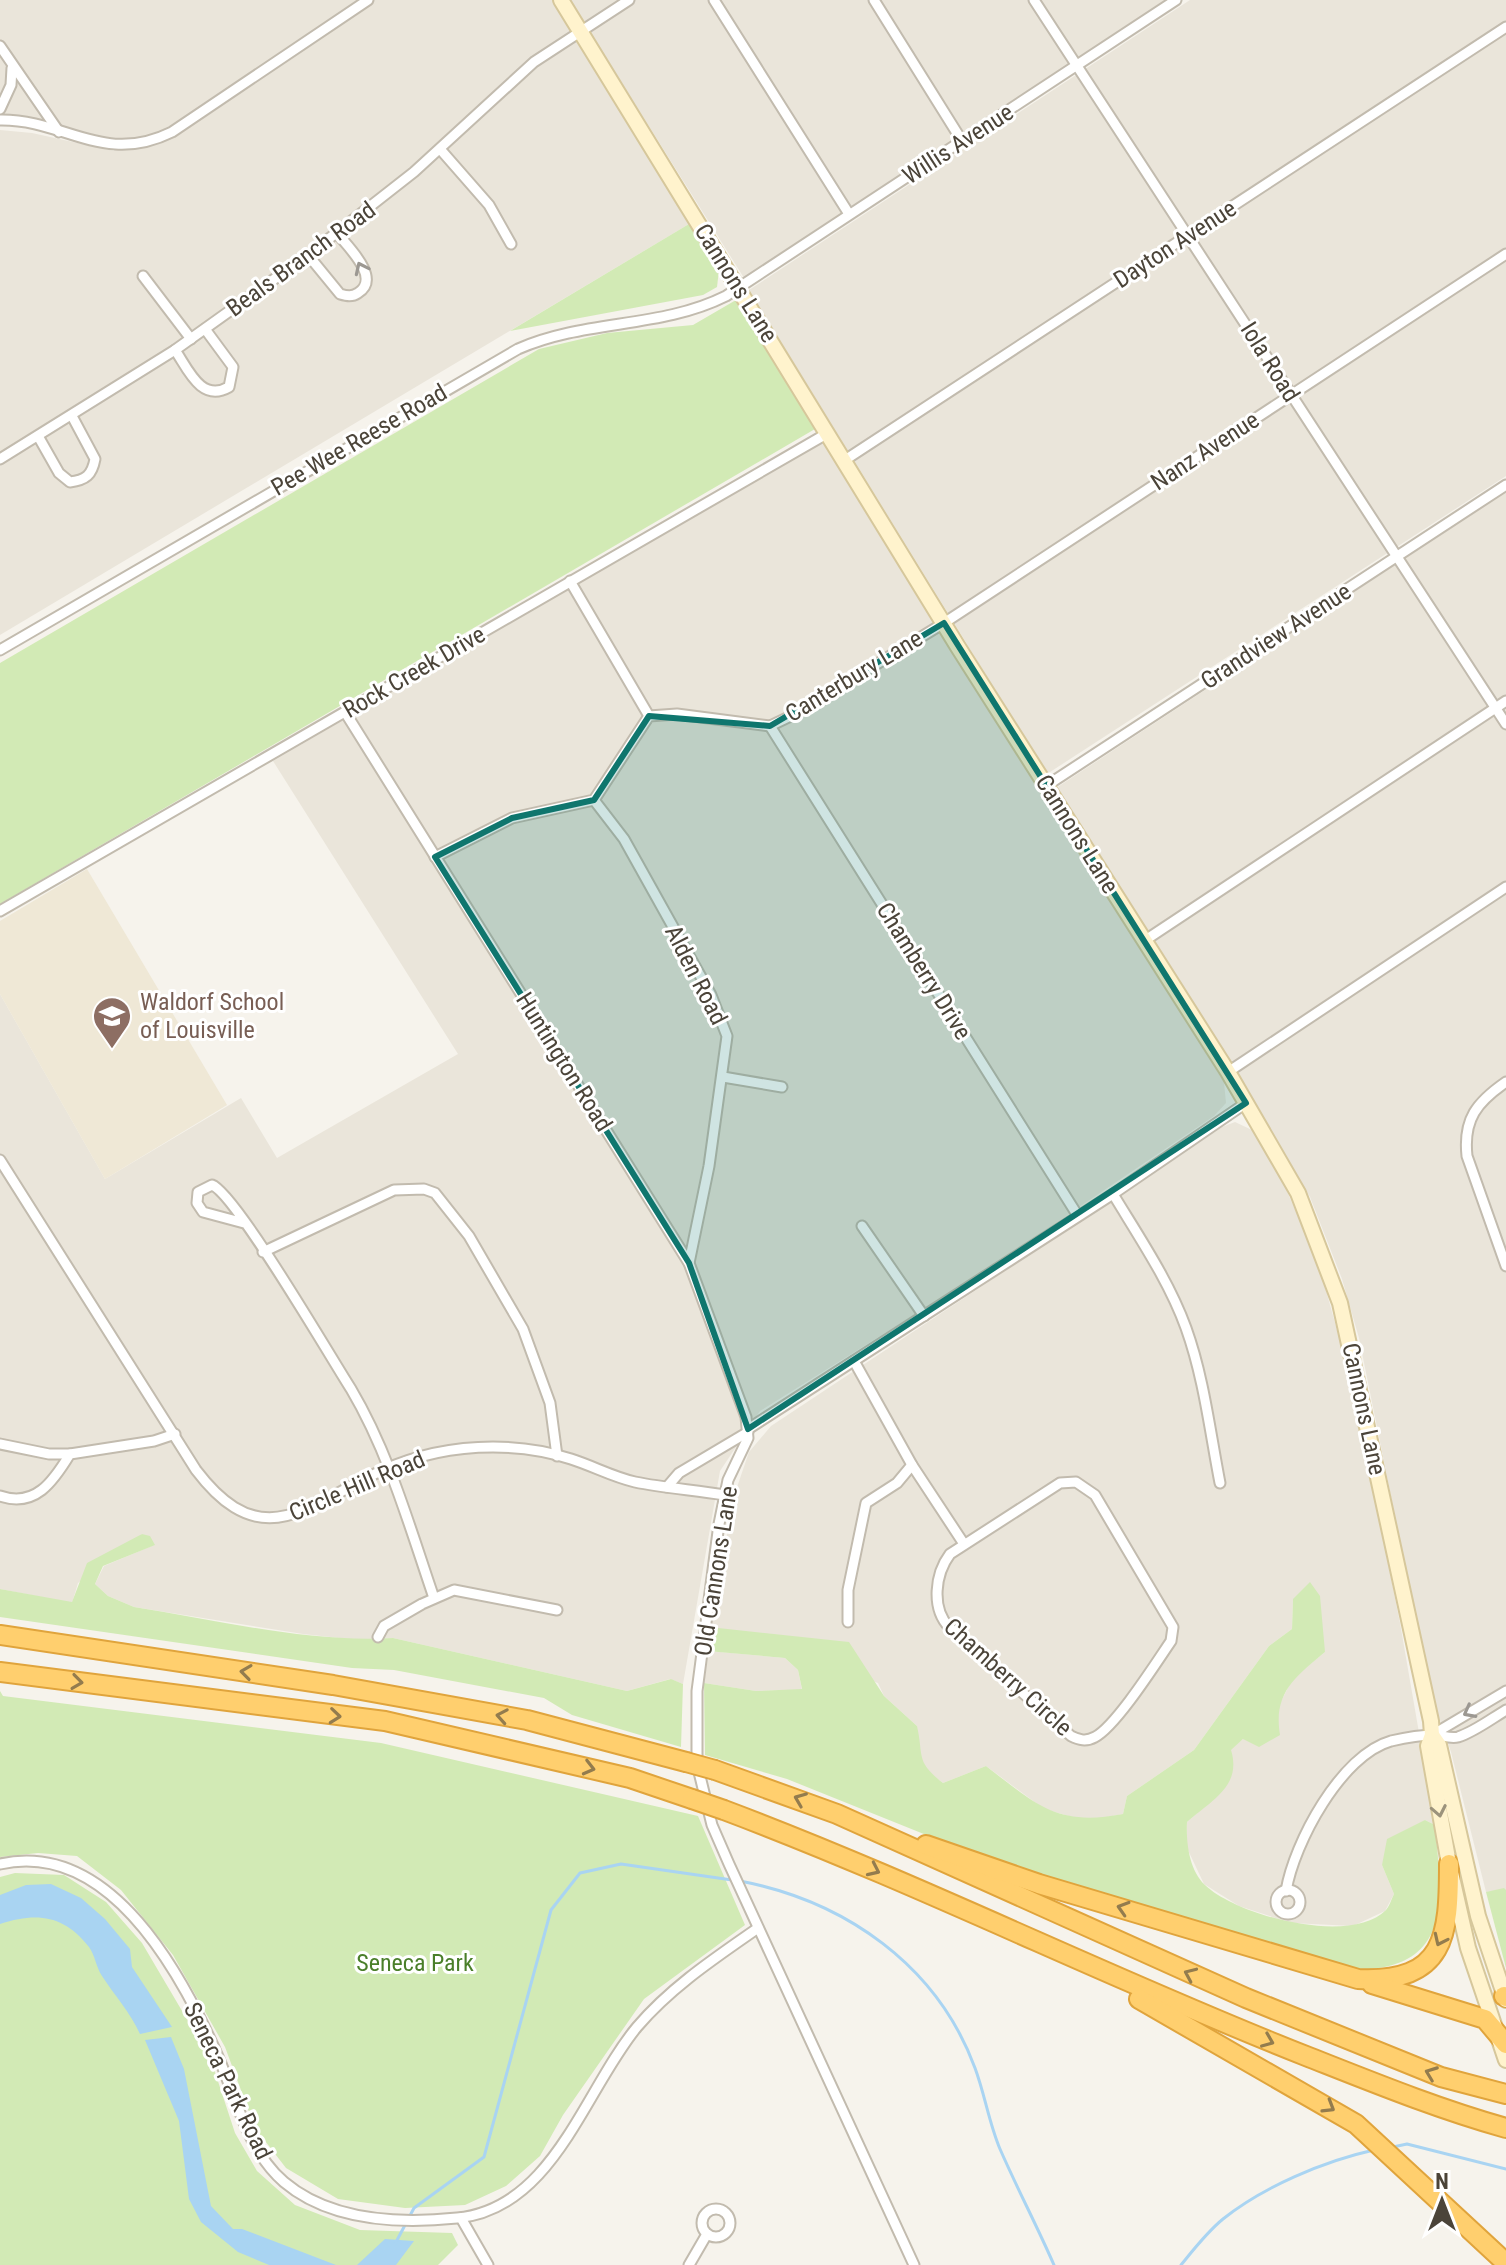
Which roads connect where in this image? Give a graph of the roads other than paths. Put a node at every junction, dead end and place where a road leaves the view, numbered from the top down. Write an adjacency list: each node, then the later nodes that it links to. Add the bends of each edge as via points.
1 (561, 0): 9 (main road, Cannons Lane)
2 (629, 0): 9 (street, Beals Branch Road)
3 (714, 0): 18 (street)
4 (874, 0): 16 (street)
5 (1034, 0): 12 (street, Iola Road)
6 (1176, 0): 12 (street, Willis Avenue)
7 (364, 1): 15 (street, via 163,136 119,146)
8 (1506, 27): 20 (street, Dayton Avenue)
9 (580, 31): 17 (street, Beals Branch Road, via 534,62); 25 (main road, Cannons Lane)
10 (0, 46): 11 (street)
11 (11, 64): 13 (street, via 11,85); 15 (street)
12 (1077, 66): 16 (street, Willis Avenue); 20 (street, Iola Road)
13 (0, 109)
14 (0, 120): 15 (street)
15 (59, 132)
16 (962, 141): 18 (street, Willis Avenue)
17 (440, 149): 19 (street, Beals Branch Road); 21 (street, via 489,205)
18 (849, 214): 25 (street, Willis Avenue)
19 (337, 233): 23 (street, Beals Branch Road); 23 (street, one-way to 19, via 340,294 362,290 365,270)
20 (1190, 235): 29 (street, Iola Road); 34 (street, Dayton Avenue)
21 (511, 244)
22 (1506, 254): 29 (street, Nanz Avenue)
23 (308, 255): 26 (street, Beals Branch Road)
24 (143, 276): 27 (street)
25 (739, 288): 31 (main road, Cannons Lane); 39 (street, Pee Wee Reese Road, via 685,314 569,331 518,349)
26 (205, 329): 27 (street, Beals Branch Road); 28 (street, via 233,367 229,387 213,393 204,389)
27 (191, 339): 28 (street, Beals Branch Road)
28 (175, 350): 30 (street, Beals Branch Road)
29 (1291, 395): 36 (street, Iola Road); 38 (street, Nanz Avenue)
30 (72, 416): 32 (street, Beals Branch Road); 32 (street, via 95,459 92,473 83,481 70,482 59,473)
31 (828, 433): 34 (main road, Cannons Lane); 37 (street, Rock Creek Drive)
32 (38, 436): 33 (street, Beals Branch Road)
33 (0, 459)
34 (845, 460): 38 (main road, Cannons Lane)
35 (1506, 485): 36 (street, Grandview Avenue)
36 (1397, 557): 41 (street, Iola Road); 46 (street, Grandview Avenue)
37 (570, 581): 42 (street, Rock Creek Drive); 43 (street)
38 (944, 623): 45 (street, Canterbury Lane); 46 (main road, Cannons Lane)
39 (0, 650)
40 (1506, 701): 41 (street)
41 (1495, 707): 44 (street, Iola Road); 51 (street)
42 (345, 712): 48 (street, Huntington Road); 50 (street, Rock Creek Drive)
43 (649, 716): 45 (street, Canterbury Lane, via 677,714); 47 (street)
44 (1506, 724)
45 (770, 726): 59 (street, Chamberry Drive)
46 (1046, 786): 51 (main road, Cannons Lane)
47 (594, 800): 48 (street, via 512,818); 53 (street, Alden Road, via 624,839 711,995 727,1036)
48 (435, 857): 63 (street, Huntington Road)
49 (1506, 887): 52 (street)
50 (0, 911)
51 (1144, 941): 52 (main road, Cannons Lane)
52 (1228, 1072): 56 (main road, Cannons Lane)
53 (723, 1077): 55 (street); 63 (street, Alden Road)
54 (1506, 1082): 64 (street, via 1476,1106 1467,1126 1467,1156)
55 (782, 1087)
56 (1246, 1103): 58 (street); 87 (main road, Cannons Lane, via 1298,1193 1340,1303)
57 (0, 1160): 68 (street, Circle Hill Road)
58 (1113, 1194): 59 (street); 74 (street, via 1186,1328)
59 (1078, 1216): 65 (street)
60 (244, 1223): 60 (street, via 218,1188 206,1186 198,1192 203,1212); 62 (street)
61 (862, 1226): 65 (street)
62 (263, 1252): 71 (street, via 394,1190 435,1193 469,1236 523,1329 550,1403); 73 (street, via 363,1409)
63 (689, 1263): 67 (street, Huntington Road)
64 (1506, 1266)
65 (924, 1316): 66 (street)
66 (854, 1361): 67 (street); 72 (street)
67 (748, 1430): 75 (street, via 679,1473); 76 (street, Old Cannons Lane)
68 (175, 1434): 70 (street); 73 (street, Circle Hill Road, via 215,1492 232,1506 264,1517 307,1511)
69 (0, 1444): 70 (street)
70 (70, 1454): 77 (street, via 57,1476 34,1497 14,1501)
71 (557, 1456): 73 (street, Circle Hill Road, via 473,1448); 75 (street, Circle Hill Road, via 634,1482)
72 (912, 1465): 78 (street); 81 (street, via 897,1483 866,1503 848,1590)
73 (388, 1468): 79 (street)
74 (1220, 1483)
75 (667, 1487): 76 (street, Circle Hill Road)
76 (725, 1495): 92 (street, Old Cannons Lane, via 697,1691 696,1754 705,1801)
77 (0, 1496)
78 (964, 1544): 78 (street, Chamberry Circle, via 1060,1483 1076,1482 1095,1495 1168,1616 1173,1633 1097,1736 1071,1736 942,1619 937,1606 941,1569)
79 (434, 1598): 80 (street, via 460,1590); 83 (street, via 384,1626)
80 (557, 1610)
81 (848, 1622)
82 (0, 1635): 88 (highway, one-way to 82, bridge, via 715,1770 527,1720)
83 (378, 1637)
84 (0, 1672): 93 (highway, one-way to 93, bridge, via 385,1721 630,1778 834,1851)
85 (1506, 1691): 87 (street, one-way to 87)
86 (1506, 1710): 87 (street, via 1455,1738)
87 (1432, 1735): 89 (main road, Cannons Lane, via 1428,1746); 91 (street, via 1390,1742 1349,1766 1291,1863)
88 (837, 1814): 94 (highway, one-way to 88, via 1039,1884); 98 (highway, one-way to 88, via 1441,2077 1246,1998)
89 (1454, 1860): 94 (highway, one-way to 94, via 1449,1920 1428,1961 1388,1979); 95 (main road, Cannons Lane); 96 (main road, Cannons Lane, via 1468,1948)
90 (0, 1864): 100 (street, Seneca Park Road, via 35,1861 61,1866 112,1894 157,1948 186,1994 272,2170 319,2205 341,2212)
91 (1286, 1891)
92 (758, 1928): 100 (street, Seneca Park Road, via 651,2012 612,2060 564,2141 531,2182 496,2205); 105 (street, Old Cannons Lane)
93 (1041, 1946): 99 (highway, one-way to 99, via 1373,2082); 102 (highway, one-way to 102, via 1356,2124)
94 (1358, 1979): 96 (highway, via 1485,2019)
95 (1505, 1998)
96 (1503, 2039): 97 (main road, Cannons Lane)
97 (1506, 2060)
98 (1506, 2094)
99 (1506, 2128)
100 (461, 2218): 103 (street)
101 (707, 2234): 104 (street)
102 (1506, 2263)
103 (488, 2265)
104 (689, 2265)
105 (914, 2265)

